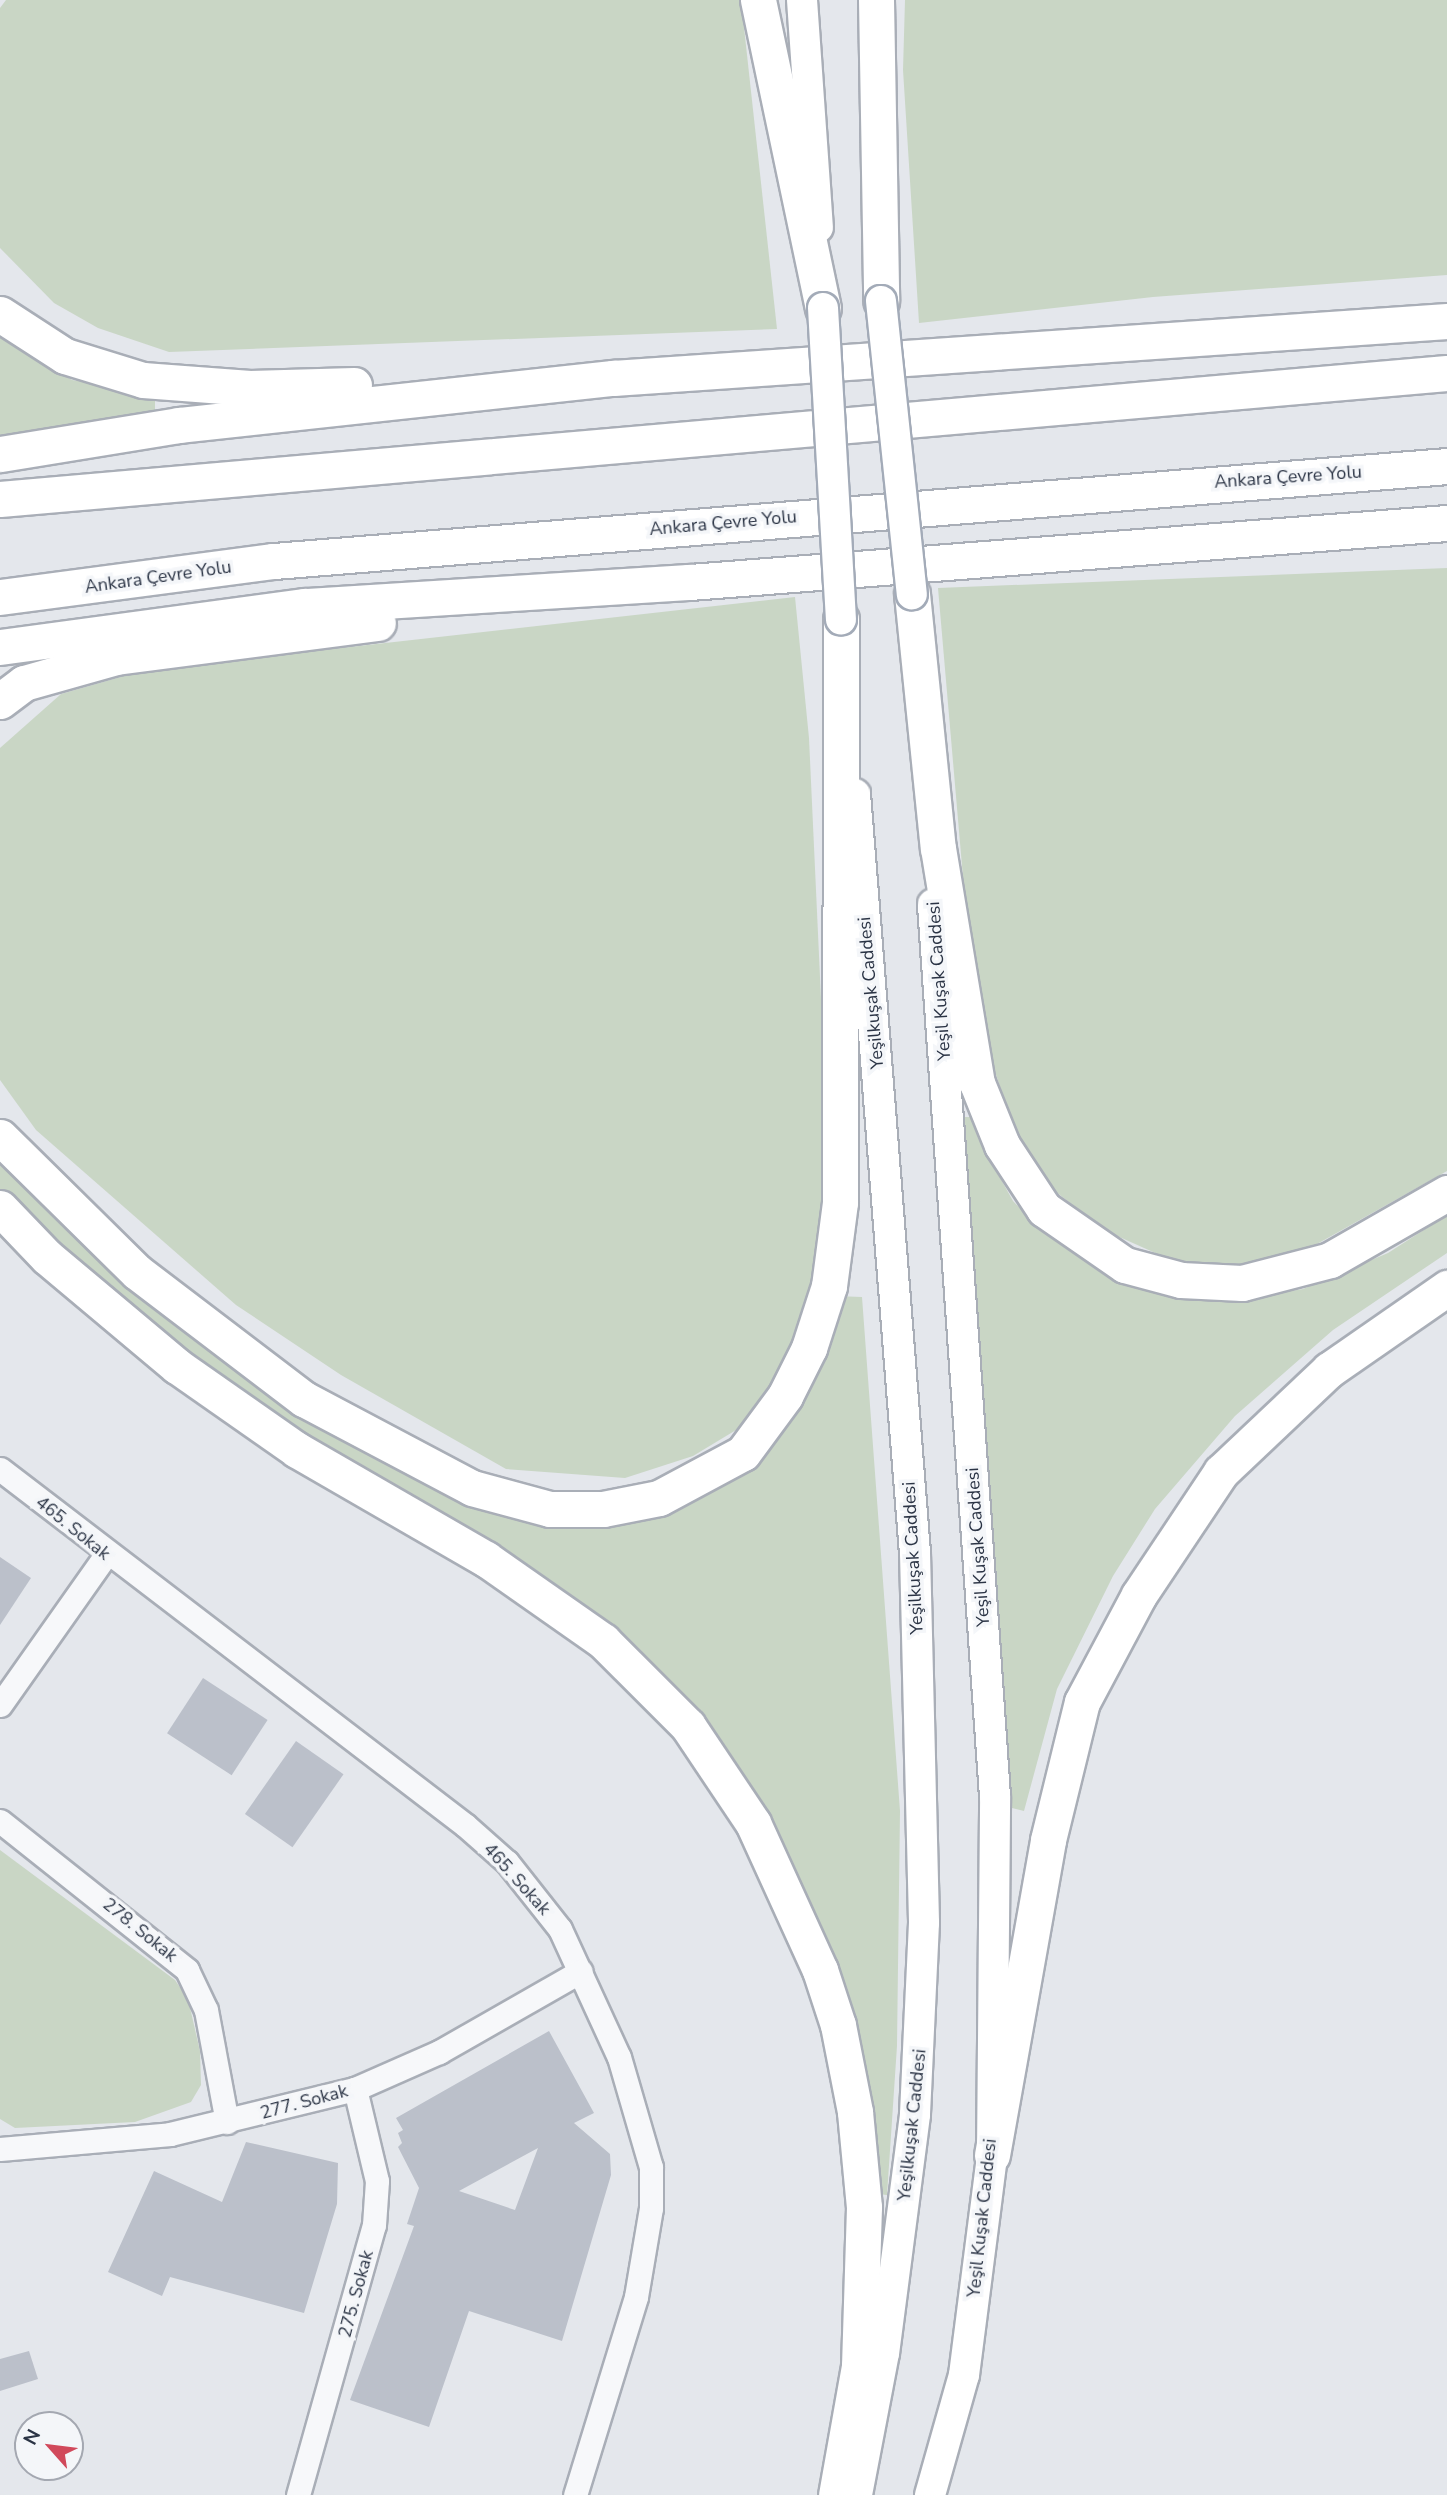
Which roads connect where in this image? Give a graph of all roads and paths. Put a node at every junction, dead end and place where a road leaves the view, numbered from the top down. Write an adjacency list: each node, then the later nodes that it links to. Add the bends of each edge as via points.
1 (758, 0): 7 (highway)
2 (802, 0): 7 (main road, Yeşilkuşak Caddesi)
3 (862, 0): 6 (main road, Yeşil Kuşak Caddesi)
4 (876, 0): 6 (highway)
5 (1447, 297): 10 (highway)
6 (881, 301): 20 (main road, Yeşil Kuşak Caddesi, bridge)
7 (824, 308): 22 (main road, Yeşilkuşak Caddesi, bridge)
8 (0, 314): 12 (highway, via 65,356 143,380 250,388)
9 (1447, 321): 10 (highway)
10 (972, 352): 12 (highway)
11 (1447, 373): 15 (highway)
12 (613, 378): 13 (highway, via 179,425)
13 (0, 454)
14 (1447, 466): 21 (highway, Ankara Çevre Yolu, via 274,561)
15 (0, 499)
16 (1447, 523): 18 (highway)
17 (1447, 543): 18 (highway)
18 (1126, 548): 19 (highway)
19 (690, 582): 23 (highway, via 305,606); 24 (highway, via 116,656 24,683)
20 (912, 594): 26 (highway, via 938,848 974,1070 1002,1145 1044,1209 1067,1230 1125,1265 1181,1280 1242,1283 1330,1260); 37 (main road, Yeşil Kuşak Caddesi, via 995,1796)
21 (0, 597)
22 (841, 619): 25 (highway, via 840,1202 829,1286 809,1348 785,1396 743,1453 659,1498 603,1509 550,1509 472,1488 304,1399 137,1272); 41 (main road, Yeşilkuşak Caddesi, via 915,1553 924,1923 915,2115 884,2353)
23 (0, 647)
24 (0, 701)
25 (0, 1137)
26 (1447, 1193)
27 (0, 1208): 40 (highway, via 47,1257 177,1366 297,1450 486,1559 603,1641 688,1726 753,1823 820,1970 838,2025 855,2112 864,2207 859,2366)
28 (1447, 1288): 37 (highway, via 1329,1370 1221,1472 1139,1595 1082,1702 1048,1840)
29 (0, 1469): 30 (street, 465. Sokak)
30 (106, 1555): 31 (street); 33 (street, 465. Sokak, via 464,1825 540,1899)
31 (0, 1705)
32 (0, 1821): 35 (street, 278. Sokak, via 187,1970 206,2010)
33 (582, 1971): 34 (street, 277. Sokak, via 439,2052); 39 (street, 465. Sokak, via 645,2134 651,2208 636,2297)
34 (355, 2089): 35 (street, 277. Sokak); 38 (street, 275. Sokak, via 377,2181 374,2225)
35 (227, 2122): 36 (street, 277. Sokak, via 170,2134)
36 (0, 2149)
37 (992, 2155): 42 (main road, Yeşil Kuşak Caddesi, via 964,2375)
38 (298, 2495)
39 (575, 2495)
40 (836, 2495)
41 (857, 2495)
42 (930, 2495)

